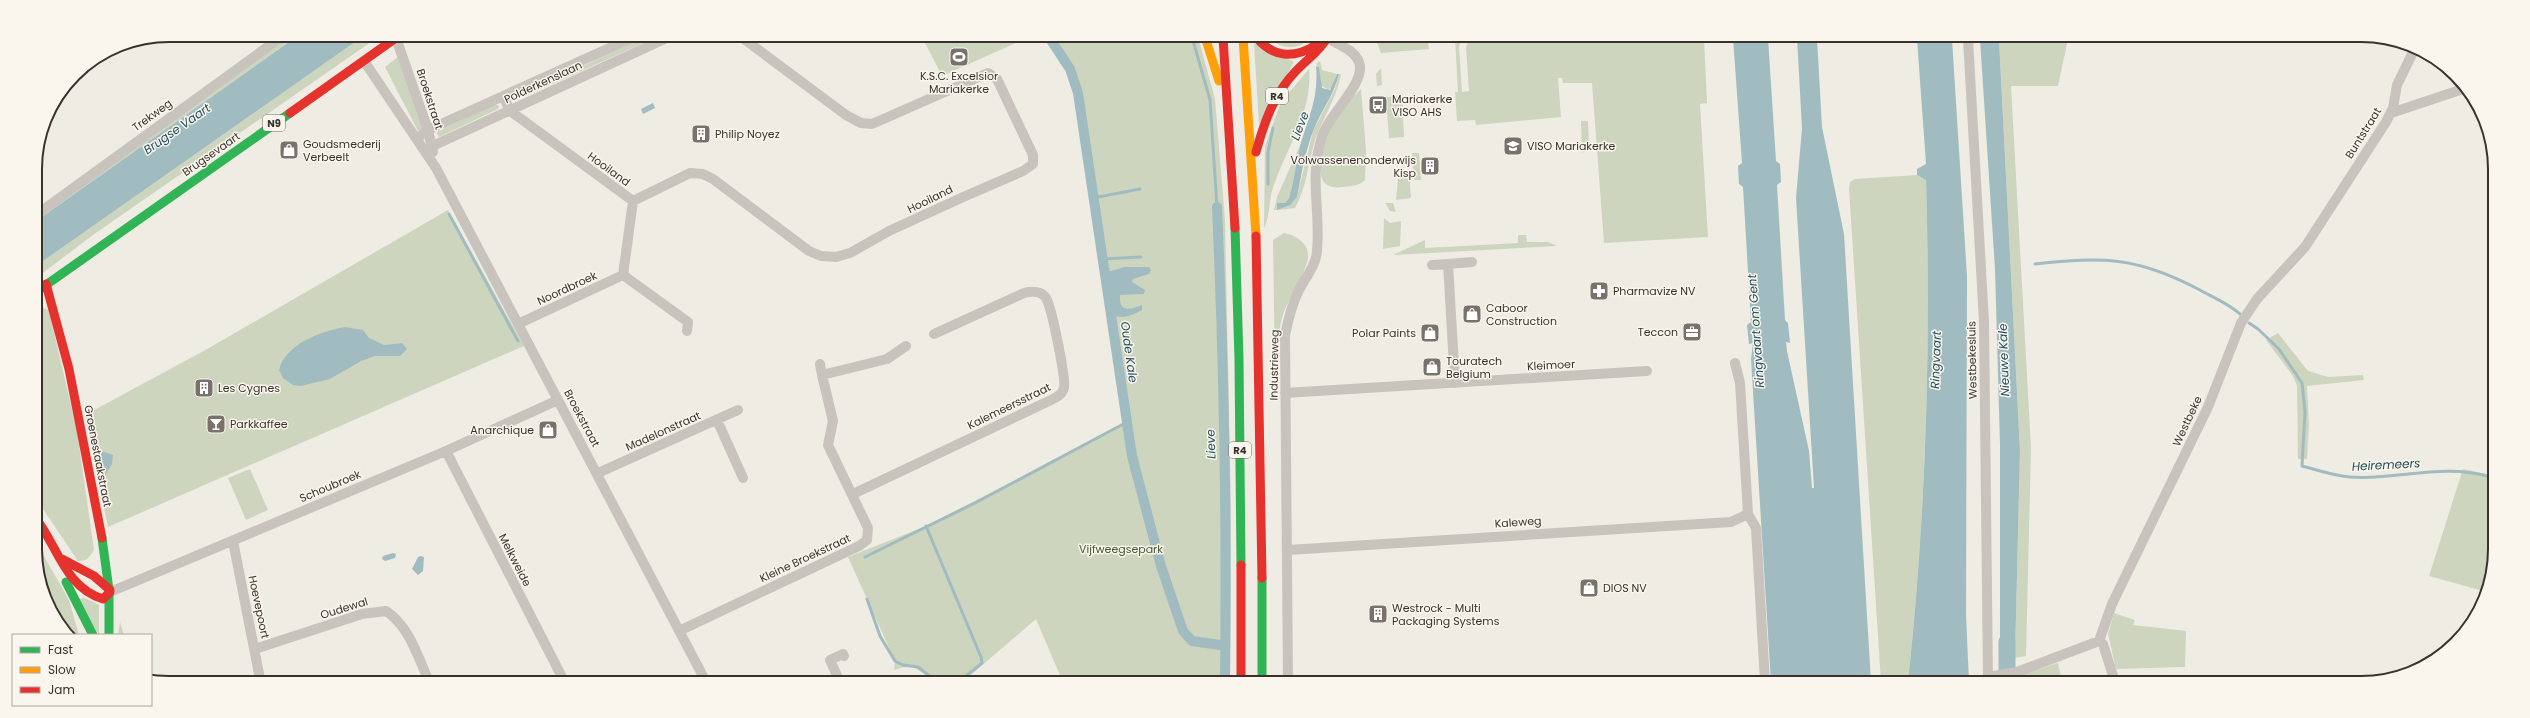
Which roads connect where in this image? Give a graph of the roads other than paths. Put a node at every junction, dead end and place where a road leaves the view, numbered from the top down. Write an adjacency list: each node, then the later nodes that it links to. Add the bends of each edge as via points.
1 (274, 42): 27 (street, Trekweg)
2 (391, 42): 16 (main road, Brugsevaart / N9)
3 (400, 42): 22 (street, Broekstraat)
4 (623, 42): 18 (street, Polderkenslaan)
5 (658, 42): 19 (street, Polderkenslaan)
6 (748, 42): 26 (street, Hooiland, via 846,115 861,123 872,124 988,74 997,79 1032,155 1033,164 1023,172 961,198 850,253 836,257 822,256 810,251 703,174 690,173)
7 (1207, 42): 21 (main road)
8 (1223, 42): 21 (main road, R4)
9 (1243, 42): 25 (main road, Industrieweg / R4)
10 (1261, 42): 11 (main road, via 1270,51 1286,56 1303,54)
11 (1321, 42)
12 (1325, 42): 25 (main road, R4, via 1294,72 1277,96 1263,125)
13 (1334, 42): 44 (street, Industrieweg, via 1353,53 1357,58 1360,72 1356,86 1331,118 1316,161 1314,180 1318,208 1317,252 1289,316 1285,336)
14 (1968, 42): 73 (street, Westbekesluis, via 1984,322)
15 (2412, 53): 20 (street, Buntstraat, via 2397,85)
16 (364, 61): 23 (street, Broekstraat); 33 (main road, Brugsevaart / N9)
17 (2460, 90): 20 (street)
18 (504, 96): 19 (street); 22 (street, Polderkenslaan)
19 (509, 110): 24 (street, Polderkenslaan); 26 (street, Hooiland)
20 (2391, 113): 28 (street, Buntstraat)
21 (1230, 120): 69 (main road, R4, via 1237,267 1242,507)
22 (428, 130): 23 (street, Polderkenslaan); 24 (street, Broekstraat)
23 (417, 139): 24 (street, Broekstraat)
24 (428, 148): 35 (street, Broekstraat, via 436,168)
25 (1252, 169): 70 (main road, Industrieweg / R4, via 1262,425)
26 (633, 201): 32 (street)
27 (42, 211)
28 (2319, 226): 61 (street, Westbeke, via 2304,247 2256,299 2241,323 2208,407 2112,604)
29 (1472, 262): 30 (street)
30 (1448, 264): 31 (street); 43 (street)
31 (1432, 265)
32 (623, 275): 35 (street, Noordbroek); 36 (street)
33 (46, 284): 34 (main road, Brugsevaart / N9); 57 (main road, Groenestaakstraat, via 71,379)
34 (42, 287)
35 (520, 323): 45 (street, Broekstraat)
36 (690, 324)
37 (934, 334): 51 (street, Kalemeersstraat, via 1024,293 1039,293 1046,298 1051,314 1065,378 1064,390 1051,400)
38 (906, 346): 42 (street, via 888,359)
39 (1735, 363): 52 (street, via 1740,383)
40 (820, 364): 42 (street, Kleine Broekstraat)
41 (1648, 371): 43 (street, Kleimoer)
42 (822, 375): 51 (street, Kleine Broekstraat, via 833,421 828,445)
43 (1455, 383): 44 (street, Kleimoer)
44 (1285, 393): 55 (street, Industrieweg)
45 (558, 400): 48 (street, Schoubroek); 49 (street, Broekstraat)
46 (738, 410): 47 (street, Madelonstraat)
47 (717, 420): 49 (street, Madelonstraat); 50 (street)
48 (446, 451): 54 (street, Schoubroek); 66 (street, Melkweide)
49 (598, 473): 58 (street, Broekstraat)
50 (743, 478)
51 (853, 494): 58 (street, Kleine Broekstraat, via 868,528 865,542)
52 (1748, 514): 55 (street, Kaleweg, via 1731,522); 72 (street, via 1756,528)
53 (42, 528): 56 (main road)
54 (233, 541): 57 (street, Schoubroek); 62 (street, Hoevepoort)
55 (1288, 550): 71 (street, Industrieweg)
56 (62, 559): 57 (main road, via 75,568 102,578); 57 (main road, via 74,584 84,593 103,599); 59 (main road, via 66,584)
57 (110, 592): 60 (main road, Groenestaakstraat)
58 (681, 630): 67 (street, Broekstraat)
59 (92, 634)
60 (109, 634)
61 (2099, 641): 74 (street); 75 (street, via 2103,644)
62 (255, 649): 64 (street, Hoevepoort); 65 (street, Oudewal, via 362,614 386,611 396,617 406,632)
63 (844, 656): 68 (street, via 843,654 830,660)
64 (260, 676)
65 (427, 676)
66 (561, 676)
67 (704, 676)
68 (837, 676)
69 (1241, 676)
70 (1262, 676)
71 (1288, 676)
72 (1765, 676)
73 (1991, 676)
74 (2002, 676)
75 (2113, 676)

